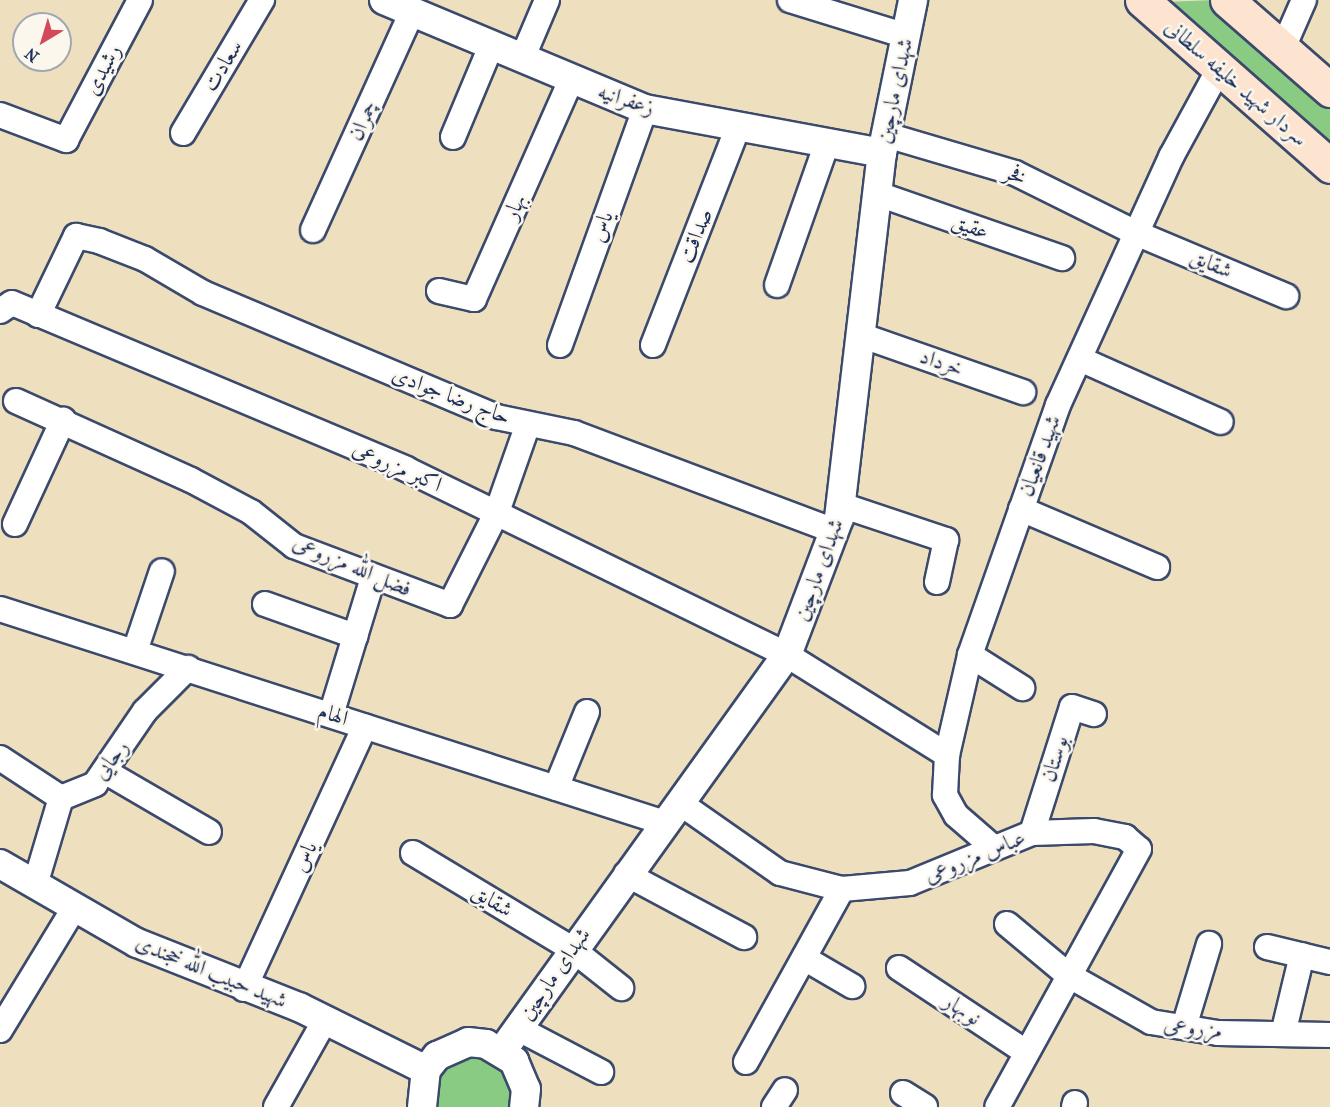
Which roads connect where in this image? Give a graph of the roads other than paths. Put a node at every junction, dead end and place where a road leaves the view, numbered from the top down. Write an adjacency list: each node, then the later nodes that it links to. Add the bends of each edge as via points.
1 (140, 0): 19 (street, رشیدی, via 66,140)
2 (262, 0): 21 (street, سعادت)
3 (384, 0): 10 (street, زعفرانیه)
4 (547, 0): 14 (street)
5 (790, 0): 11 (street)
6 (913, 0): 11 (street, شهدای مارچین)
7 (1142, 0): 15 (main road, سردار شهید خلیفه سلطانی)
8 (1227, 0): 13 (main road)
9 (1304, 0): 13 (street)
10 (412, 12): 12 (street, زعفرانیه); 27 (street, چمران)
11 (906, 36): 24 (street, شهدای مارچین)
12 (491, 46): 14 (street, زعفرانیه); 22 (street)
13 (1283, 48): 17 (main road)
14 (522, 59): 16 (street, زعفرانیه)
15 (1219, 69): 25 (main road, سردار شهید خلیفه سلطانی); 28 (street, شهید قانعیان)
16 (570, 82): 18 (street, زعفرانیه); 31 (street, بهار, via 474,299)
17 (1330, 90)
18 (645, 109): 20 (street, زعفرانیه); 36 (street, یاس)
19 (0, 115)
20 (738, 127): 23 (street, زعفرانیه); 37 (street, صداقت)
21 (183, 133)
22 (453, 137)
23 (827, 143): 24 (street, زعفرانیه); 30 (street)
24 (884, 144): 26 (street, شهدای مارچین); 28 (street, فخر, via 1015,173)
25 (1330, 166)
26 (878, 194): 29 (street, عقیق); 35 (street, شهدای مارچین)
27 (313, 230)
28 (1137, 233): 32 (street, شقایق); 38 (street, شهید قانعیان)
29 (1062, 258)
30 (777, 285)
31 (439, 291)
32 (1286, 296)
33 (0, 311): 34 (street, اکبر مزروعی, via 12,303)
34 (38, 315): 43 (street, حاج رضا جوادی, via 76,236 145,259 203,293 307,332 403,380 496,417); 45 (street, اکبر مزروعی)
35 (860, 334): 39 (street, خرداد); 46 (street, شهدای مارچین)
36 (560, 345)
37 (652, 345)
38 (1080, 358): 42 (street); 44 (street, شهید قانعیان)
39 (1023, 392)
40 (16, 401): 41 (street, فضل الله مزروعی)
41 (63, 420): 47 (street); 50 (street, فضل الله مزروعی, via 251,512 294,546)
42 (1221, 422)
43 (528, 424): 45 (street, فضل الله مزروعی); 46 (street, حاج رضا جوادی)
44 (1022, 509): 48 (street); 57 (street, شهید قانعیان)
45 (497, 512): 50 (street, فضل الله مزروعی, via 450,605); 56 (street, اکبر مزروعی)
46 (838, 518): 51 (street, حاج رضا جوادی, via 946,540); 56 (street, شهدای مارچین)
47 (15, 524)
48 (1157, 567)
49 (162, 571): 55 (street)
50 (373, 578): 54 (street)
51 (937, 582)
52 (265, 604): 54 (street)
53 (0, 609): 55 (street, الهام)
54 (355, 636): 62 (street)
55 (135, 651): 58 (street, الهام)
56 (787, 655): 64 (street, اکبر مزروعی); 69 (street, شهدای مارچین)
57 (970, 655): 59 (street); 64 (street, شهید قانعیان)
58 (188, 668): 62 (street, الهام); 66 (street, رجایی, via 145,711)
59 (1022, 688)
60 (587, 712): 67 (street)
61 (1094, 714): 71 (street, بوستان, via 1072,707)
62 (331, 715): 63 (street, الهام)
63 (365, 726): 67 (street, الهام); 91 (street, یاس)
64 (947, 755): 72 (street, شهید قانعیان, via 945,795 956,815)
65 (0, 758): 68 (street)
66 (105, 772): 68 (street, رجایی, via 95,784); 70 (street)
67 (556, 788): 69 (street, الهام)
68 (61, 798): 76 (street)
69 (673, 813): 75 (street, شهدای مارچین); 77 (street, عباس مزروعی, via 780,873)
70 (209, 832)
71 (1032, 833): 72 (street, عباس مزروعی); 88 (street, عباس مزروعی, via 1094,831 1125,837 1139,849)
72 (994, 848): 77 (street, عباس مزروعی, via 910,883)
73 (413, 853): 83 (street, شقایق)
74 (0, 864): 76 (street, شهید حبیب الله خجندی)
75 (626, 874): 80 (street); 83 (street, شهدای مارچین)
76 (35, 885): 78 (street, شهید حبیب الله خجندی)
77 (842, 889): 85 (street)
78 (73, 910): 91 (street, شهید حبیب الله خجندی); 94 (street)
79 (1007, 924): 88 (street, مزروعی)
80 (744, 937)
81 (1209, 944): 93 (street)
82 (1267, 947): 84 (street)
83 (572, 949): 90 (street, شقایق); 97 (street, شهدای مارچین)
84 (1302, 955): 86 (street); 95 (street)
85 (804, 958): 89 (street); 99 (street)
86 (1330, 962)
87 (899, 968): 98 (street, نوبهار)
88 (1068, 975): 93 (street, مزروعی, via 1151,1022); 98 (street, عباس مزروعی)
89 (852, 986)
90 (621, 988)
91 (244, 989): 92 (street, شهید حبیب الله خجندی)
92 (326, 1020): 100 (street, شهید حبیب الله خجندی); 103 (street)
93 (1184, 1027): 95 (street, مزروعی)
94 (0, 1030)
95 (1283, 1034): 96 (street, مزروعی)
96 (1330, 1035)
97 (510, 1040): 100 (street, via 468,1042 437,1056); 101 (street); 105 (street, via 522,1074)
98 (1026, 1052): 107 (street, عباس مزروعی)
99 (746, 1062)
100 (426, 1070): 104 (street)
101 (601, 1072)
102 (903, 1093): 106 (street)
103 (276, 1107)
104 (422, 1107)
105 (524, 1107)
106 (926, 1107)
107 (997, 1107)

